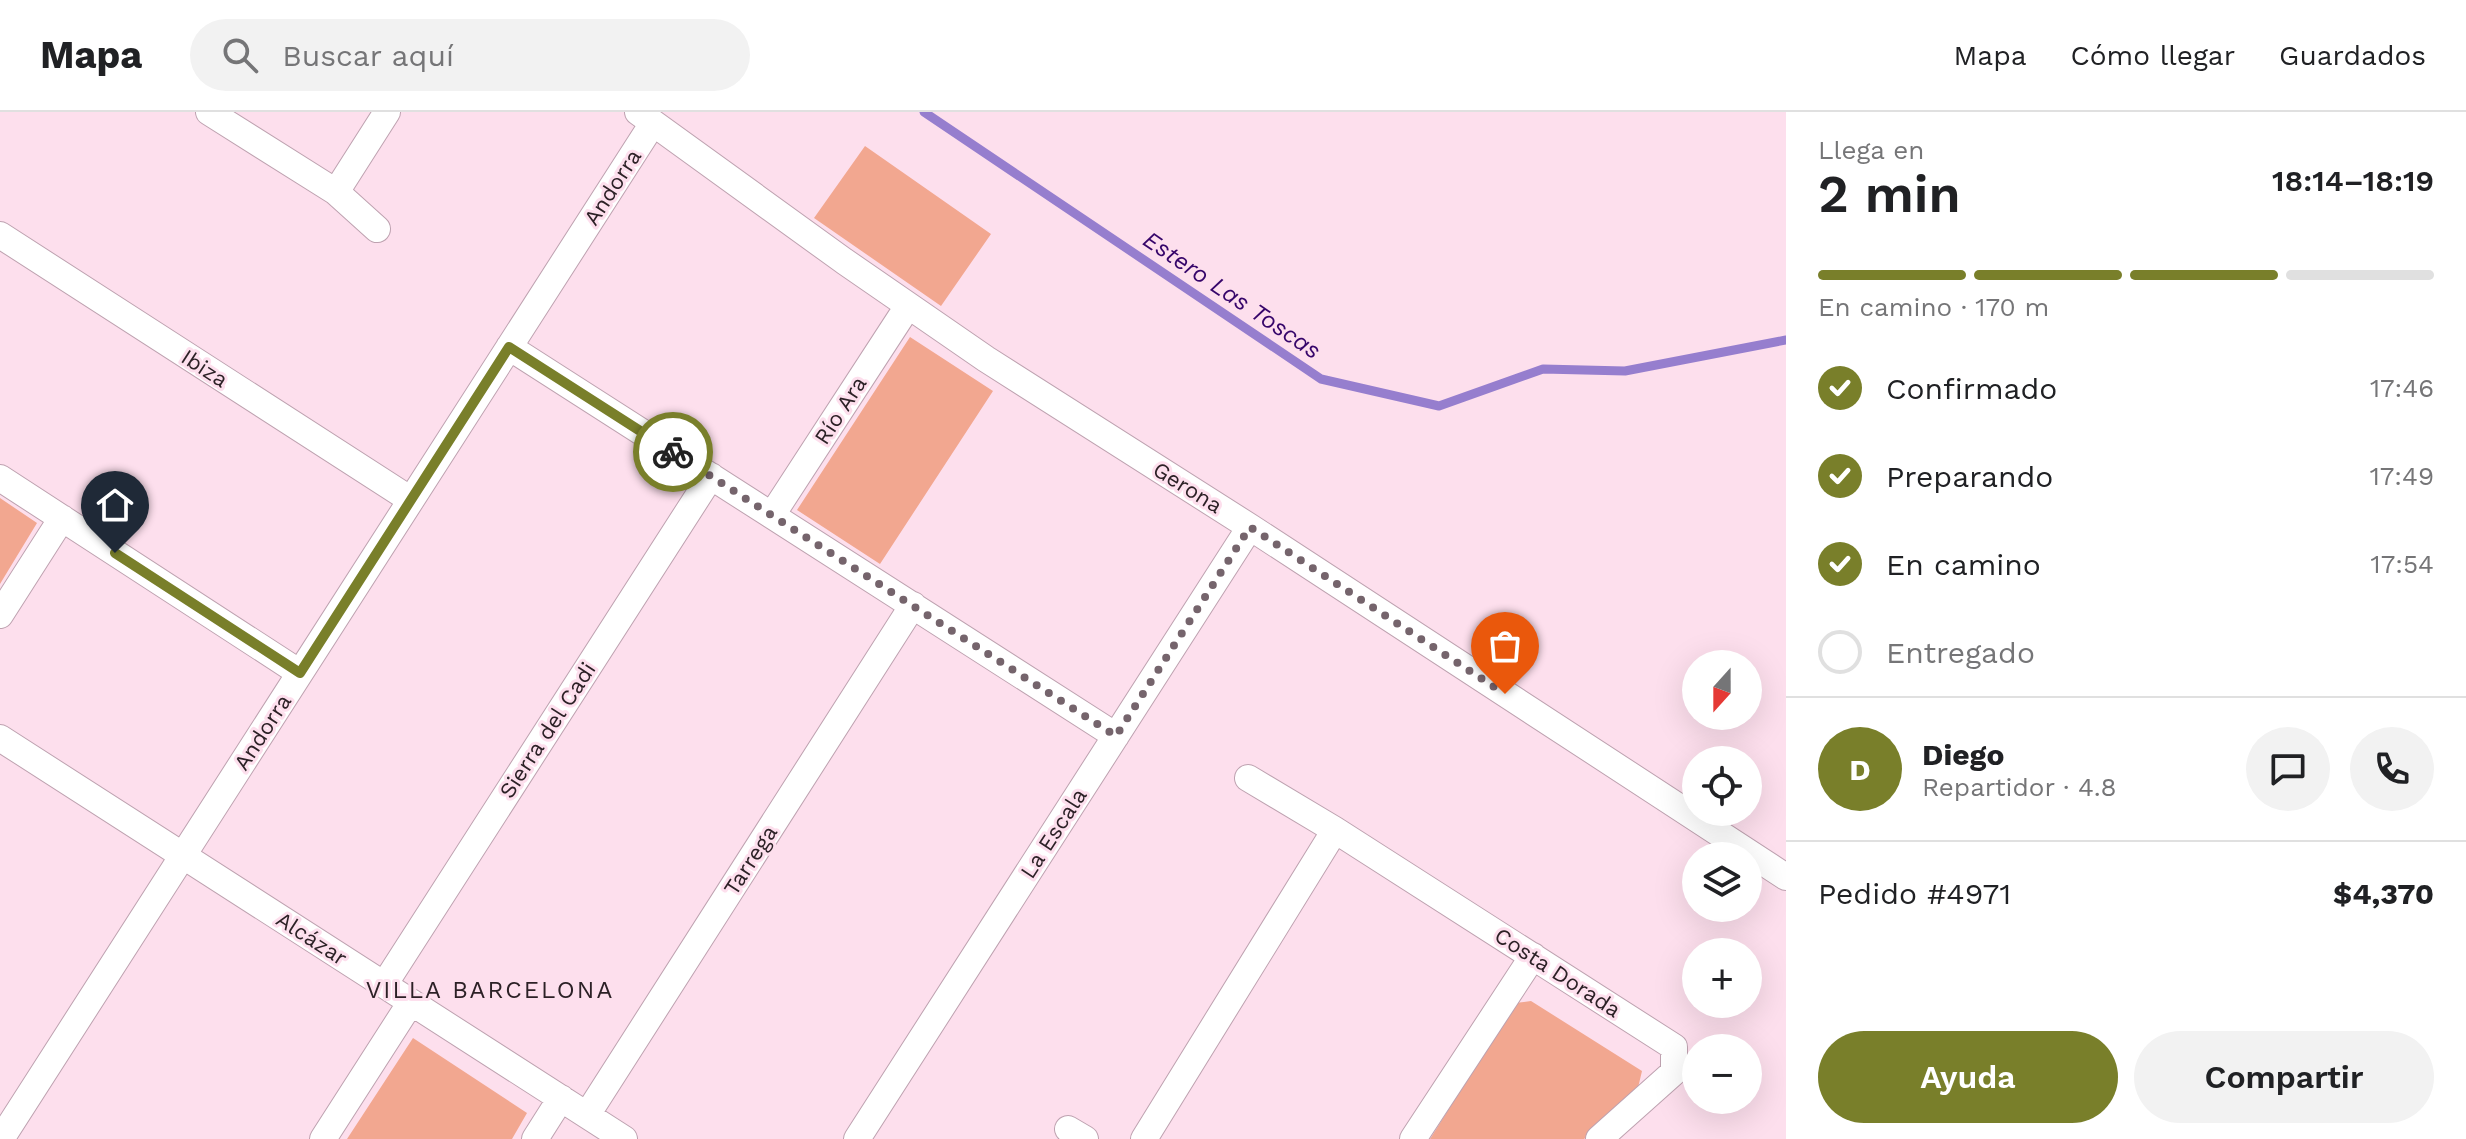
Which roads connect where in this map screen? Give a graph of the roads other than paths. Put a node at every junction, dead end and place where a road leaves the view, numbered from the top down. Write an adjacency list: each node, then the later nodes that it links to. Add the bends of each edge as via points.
1 (209, 112): 4 (street)
2 (387, 112): 4 (street)
3 (645, 118): 7 (street, Gerona); 8 (street, Andorra)
4 (336, 192): 5 (street)
5 (377, 229)
6 (0, 235): 11 (street, Ibiza)
7 (908, 306): 12 (street, Río Ara); 14 (street, Gerona)
8 (509, 347): 9 (street); 11 (street, Andorra)
9 (711, 476): 12 (street); 25 (street, Sierra del Cadi)
10 (0, 478): 13 (street)
11 (411, 500): 17 (street, Andorra)
12 (772, 515): 15 (street)
13 (62, 518): 16 (street); 17 (street)
14 (1250, 527): 18 (street, La Escala); 23 (street, Gerona)
15 (913, 605): 18 (street); 28 (street, Tarrega)
16 (0, 615)
17 (300, 673): 22 (street, Andorra)
18 (1116, 736): 33 (street, La Escala)
19 (0, 738): 22 (street, Alcázar)
20 (1248, 778): 21 (street, Costa Dorada)
21 (1335, 830): 24 (street, Costa Dorada); 34 (street)
22 (183, 855): 25 (street, Alcázar); 29 (street, Andorra)
23 (1786, 877)
24 (1533, 956): 35 (street); 36 (street, Costa Dorada, via 1674,1047 1674,1072)
25 (384, 985): 26 (street, Alcázar)
26 (411, 1002): 27 (street, Alcázar); 30 (street)
27 (561, 1098): 28 (street, Alcázar); 31 (street)
28 (587, 1115): 32 (street, Alcázar)
29 (1, 1139)
30 (323, 1139)
31 (535, 1139)
32 (624, 1139)
33 (857, 1139)
34 (1144, 1139)
35 (1413, 1139)
36 (1599, 1139)

